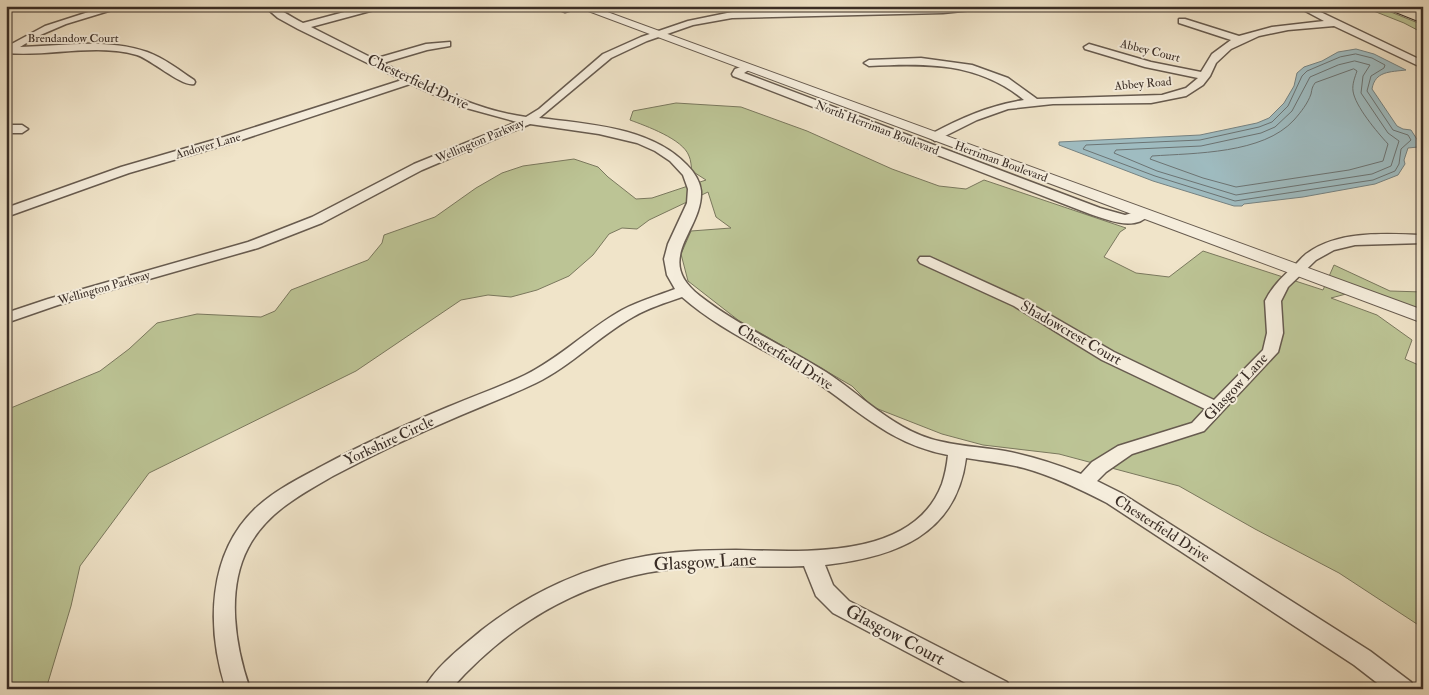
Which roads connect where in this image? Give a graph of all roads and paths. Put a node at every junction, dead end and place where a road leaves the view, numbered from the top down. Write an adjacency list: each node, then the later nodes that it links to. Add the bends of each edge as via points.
1 (121, 6): 18 (street, via 54,25)
2 (268, 6): 13 (street, Chesterfield Drive)
3 (554, 6): 4 (street, via 565,9)
4 (581, 6): 14 (street, Herriman Boulevard)
5 (982, 6): 9 (street, Wellington Parkway, via 943,10)
6 (1300, 6): 12 (street)
7 (1393, 6): 10 (highway)
8 (371, 8): 13 (street)
9 (873, 9): 14 (street, Wellington Parkway, via 709,15)
10 (1423, 18)
11 (1182, 21): 15 (street)
12 (1335, 23): 15 (street, Abbey Road, via 1274,30); 21 (street)
13 (301, 27): 19 (street, Chesterfield Drive)
14 (656, 34): 22 (street, Herriman Boulevard); 27 (street, Wellington Parkway, via 607,56)
15 (1242, 40): 23 (street, Abbey Road, via 1216,57)
16 (446, 44): 19 (street)
17 (1089, 47): 23 (street, Abbey Court, via 1149,65)
18 (7, 51): 25 (street, Brendandow Court, via 125,50 140,53)
19 (374, 62): 24 (street, Chesterfield Drive)
20 (869, 63): 26 (street, via 927,61 974,69 1004,80)
21 (1423, 65)
22 (747, 68): 30 (street, Herriman Boulevard); 32 (street, North Herriman Boulevard, via 737,74 1122,220 1136,219)
23 (1205, 76): 26 (street, Abbey Road, via 1195,89 1168,97)
24 (410, 80): 27 (street, Chesterfield Drive, via 463,104); 31 (street, Andover Lane, via 244,135 124,170)
25 (190, 82)
26 (1035, 103): 30 (street, Abbey Road, via 980,114)
27 (530, 120): 36 (street, Chesterfield Drive, via 638,140 673,156 684,167 694,182 696,196 672,255 673,274); 37 (street, Wellington Parkway, via 418,167 317,220 271,239)
28 (6, 129): 29 (street)
29 (22, 129)
30 (935, 137): 32 (street, Herriman Boulevard)
31 (6, 213)
32 (1143, 214): 35 (street, Herriman Boulevard)
33 (1423, 239): 35 (street, Glasgow Lane, via 1374,240 1334,246 1311,256)
34 (925, 260): 39 (street, Shadowcrest Court, via 1019,303 1108,356)
35 (1296, 271): 38 (street, Herriman Boulevard); 39 (street, Glasgow Lane, via 1273,301 1274,346)
36 (684, 291): 40 (street, Chesterfield Drive, via 710,311 822,378 896,432 926,444); 43 (street, Yorkshire Circle, via 629,312 531,379 405,432 298,488 267,510 236,553 226,587 228,652)
37 (6, 318)
38 (1423, 318)
39 (1217, 408): 41 (street, Glasgow Lane, via 1198,427 1125,450 1099,467)
40 (958, 451): 41 (street, Chesterfield Drive, via 1017,460); 42 (street, Glasgow Lane, via 955,473 942,502 921,526 886,546)
41 (1084, 483): 46 (street, Chesterfield Drive, via 1114,498 1362,658)
42 (812, 559): 44 (street, Glasgow Lane, via 689,559 636,566 591,579 546,599 507,622 470,652); 45 (street, Glasgow Court, via 824,590 841,607)
43 (238, 689)
44 (436, 689)
45 (999, 689)
46 (1403, 689)

